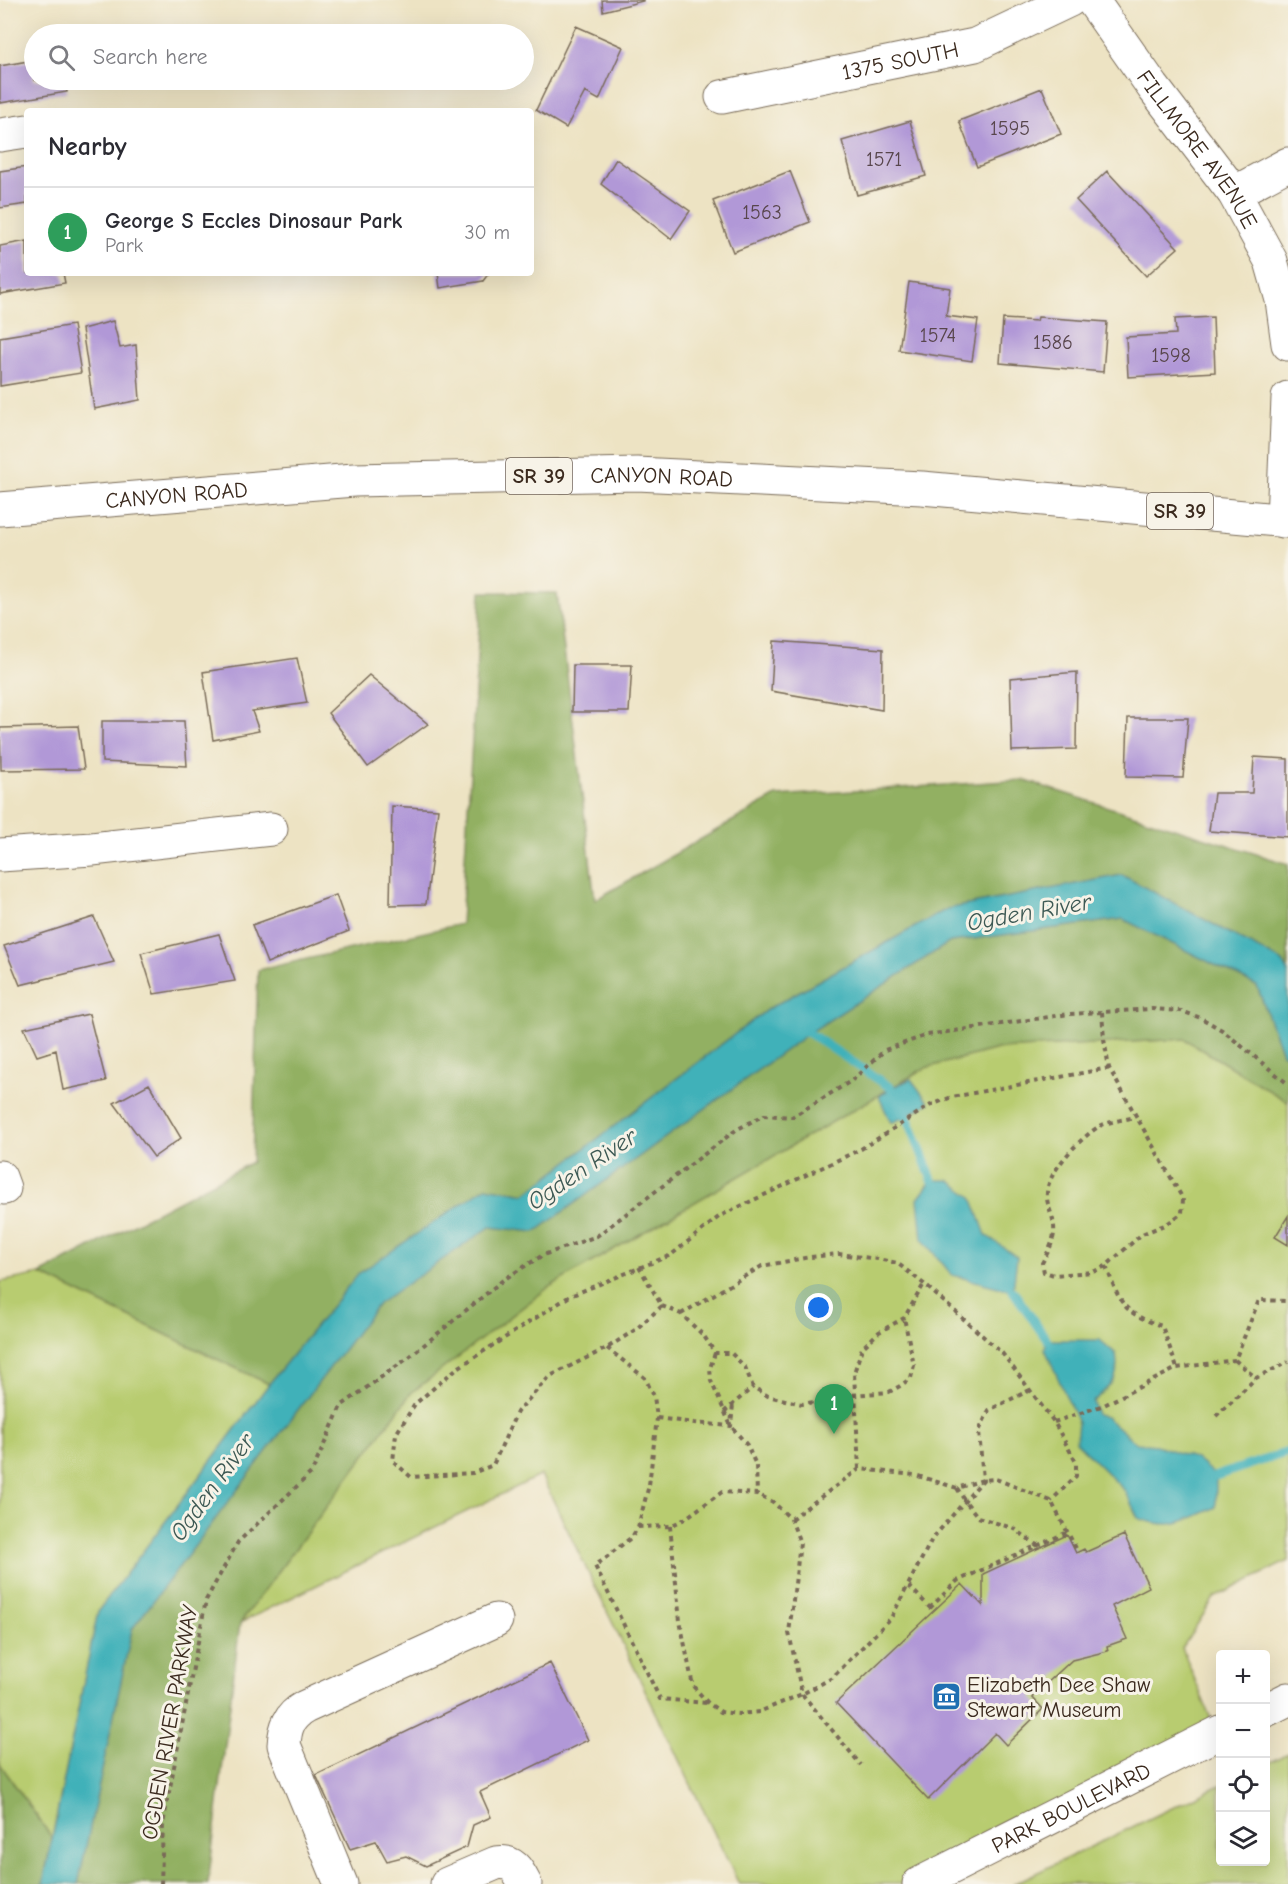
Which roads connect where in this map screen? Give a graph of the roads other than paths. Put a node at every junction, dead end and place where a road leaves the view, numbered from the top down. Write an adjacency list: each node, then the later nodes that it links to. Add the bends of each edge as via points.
1 (1070, 0): 3 (street, 1375 SOUTH, via 975,45)
2 (1092, 0): 7 (street, FILLMORE AVENUE)
3 (722, 97)
4 (24, 131): 5 (street)
5 (0, 135)
6 (1288, 164): 7 (street)
7 (1234, 193): 8 (street, FILLMORE AVENUE, via 1271,261)
8 (1288, 344)
9 (1288, 398): 11 (street)
10 (0, 509): 11 (street, CANYON ROAD / SR 39, via 354,480 637,474 922,488)
11 (1285, 521)
12 (271, 829): 13 (street)
13 (0, 855)
14 (496, 1620): 18 (street, via 305,1707 288,1722 284,1744)
15 (1288, 1699): 16 (street)
16 (1270, 1708)
17 (1216, 1735): 21 (street, PARK BOULEVARD)
18 (341, 1884)
19 (447, 1884): 20 (street, via 503,1862 516,1867)
20 (525, 1884)
21 (919, 1884)

